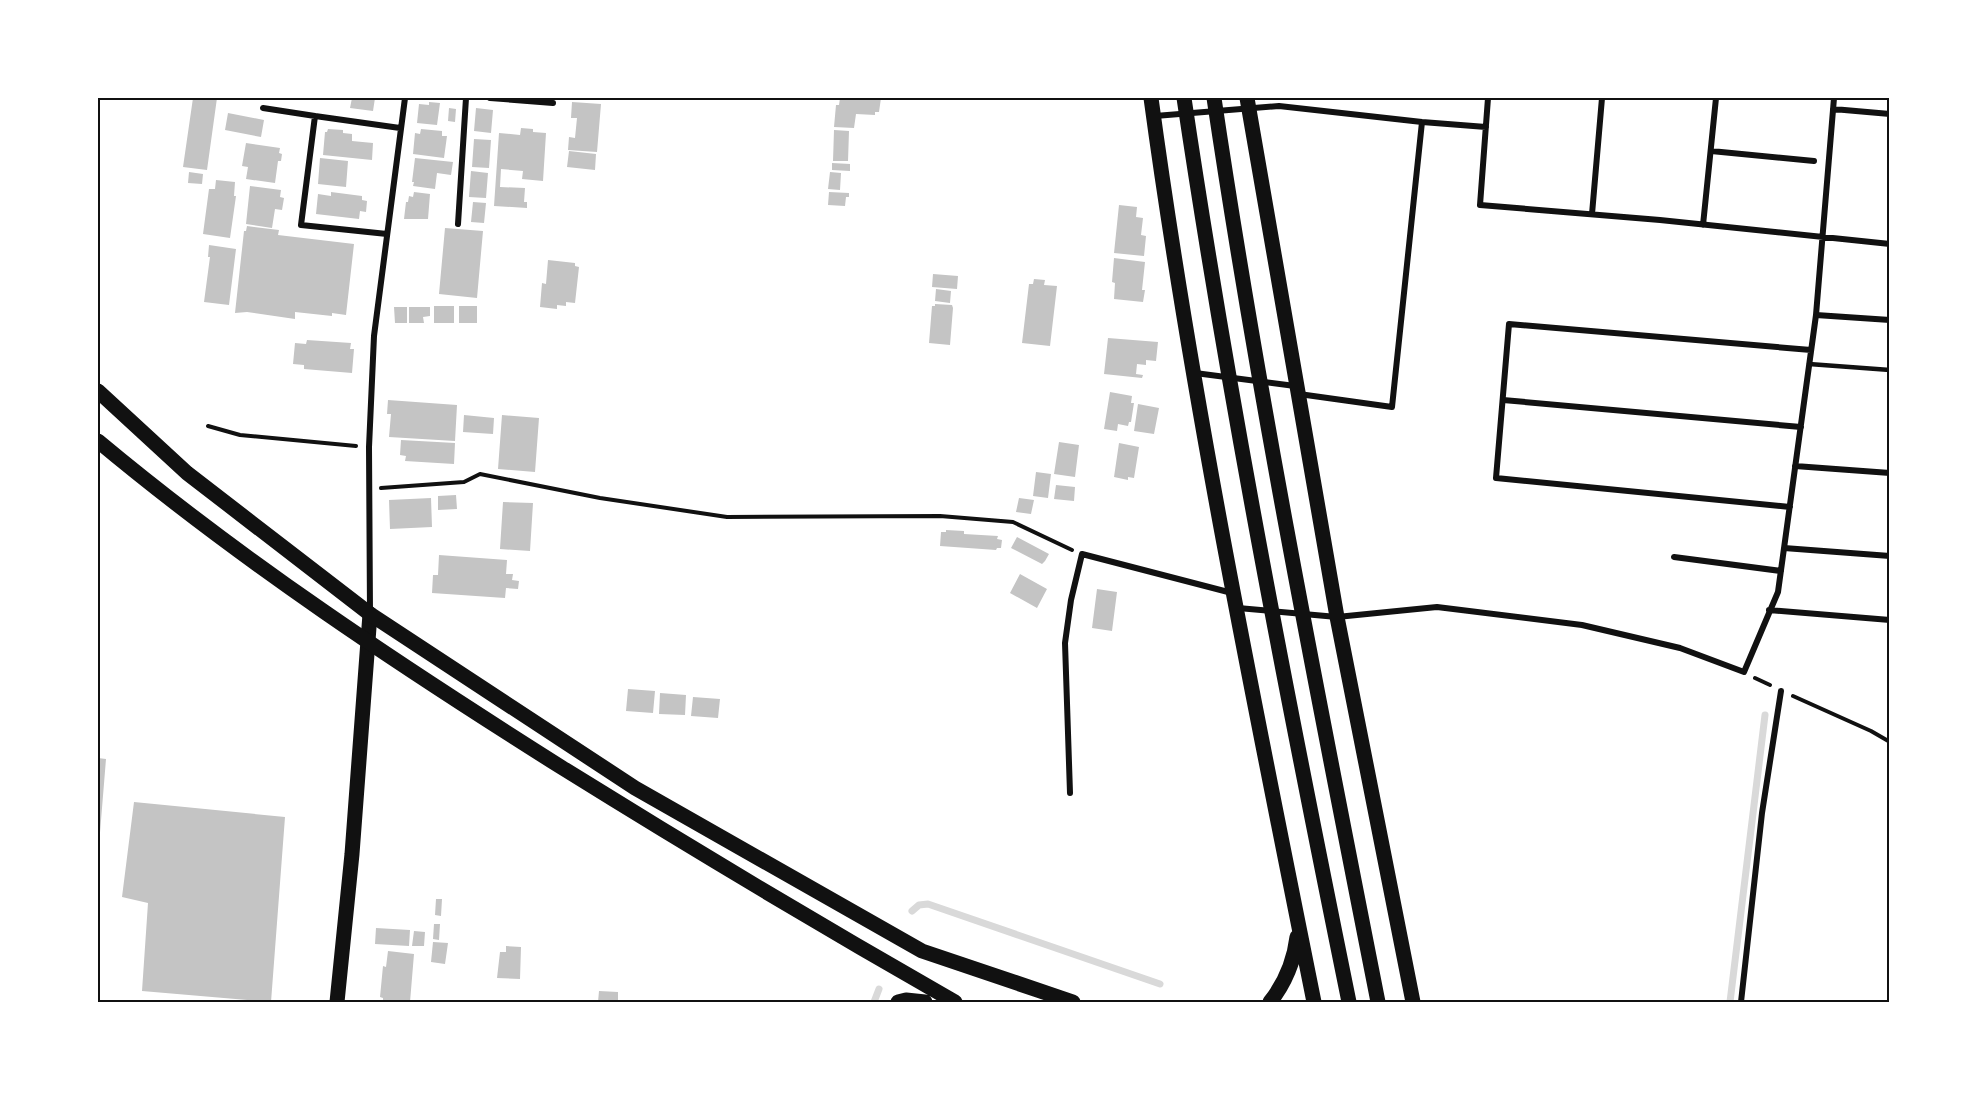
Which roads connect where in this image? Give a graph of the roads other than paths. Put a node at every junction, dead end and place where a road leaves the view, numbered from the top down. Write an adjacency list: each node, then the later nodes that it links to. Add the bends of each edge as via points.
1 (405, 98): 20 (street)
2 (466, 98): 24 (street)
3 (489, 98): 12 (street)
4 (1151, 98): 17 (main road)
5 (1184, 98): 63 (main road, via 1236,420)
6 (1214, 98): 64 (main road, via 1265,412)
7 (1488, 98): 19 (street)
8 (1602, 98): 23 (street)
9 (1716, 98): 21 (street)
10 (1834, 98): 14 (street)
11 (1248, 102): 17 (street); 18 (street); 35 (main road)
12 (553, 103)
13 (263, 108): 16 (street)
14 (1833, 109): 15 (street); 27 (street)
15 (1890, 114)
16 (315, 116): 20 (street); 26 (street, via 302,225)
17 (1153, 116): 34 (main road)
18 (1422, 122): 19 (street); 35 (street, via 1392,407)
19 (1486, 127): 23 (street, via 1479,205)
20 (400, 128): 26 (street)
21 (1711, 151): 22 (street); 25 (street)
22 (1814, 161)
23 (1592, 214): 25 (street)
24 (458, 224)
25 (1703, 225): 27 (street)
26 (387, 234): 49 (street, via 374,336 369,447)
27 (1824, 238): 28 (street); 29 (street)
28 (1890, 244)
29 (1816, 315): 30 (street); 31 (street)
30 (1890, 320)
31 (1811, 350): 32 (street); 37 (street, via 1509,324)
32 (1809, 364): 33 (lane); 38 (street)
33 (1890, 370)
34 (1194, 373): 35 (street); 47 (main road)
35 (1297, 390): 50 (main road)
36 (98, 391): 49 (main road, via 187,473)
37 (1503, 400): 38 (street); 42 (street, via 1496,478)
38 (1801, 427): 40 (street)
39 (98, 441): 52 (main road, via 250,560)
40 (1795, 466): 41 (street); 42 (street)
41 (1890, 473)
42 (1790, 507): 43 (street)
43 (1784, 548): 44 (street); 46 (street)
44 (1890, 556)
45 (1674, 557): 46 (street)
46 (1781, 571): 48 (street, via 1778,592)
47 (1234, 601): 50 (street); 54 (street, via 1082,554 1065,643); 55 (main road)
48 (1769, 610): 50 (street, via 1744,672 1680,648 1582,625 1437,607); 51 (street)
49 (370, 614): 52 (main road); 60 (main road, via 635,788 922,951)
50 (1337, 617): 65 (main road)
51 (1890, 620)
52 (369, 642): 56 (main road); 59 (main road, via 596,789)
53 (1781, 691): 66 (street, via 1762,813)
54 (1070, 793)
55 (1299, 928): 61 (main road, via 1291,965); 62 (main road)
56 (337, 1002)
57 (898, 1002): 58 (main road)
58 (925, 1002)
59 (955, 1002)
60 (1073, 1002)
61 (1270, 1002)
62 (1314, 1002)
63 (1349, 1002)
64 (1378, 1002)
65 (1413, 1002)
66 (1741, 1002)

